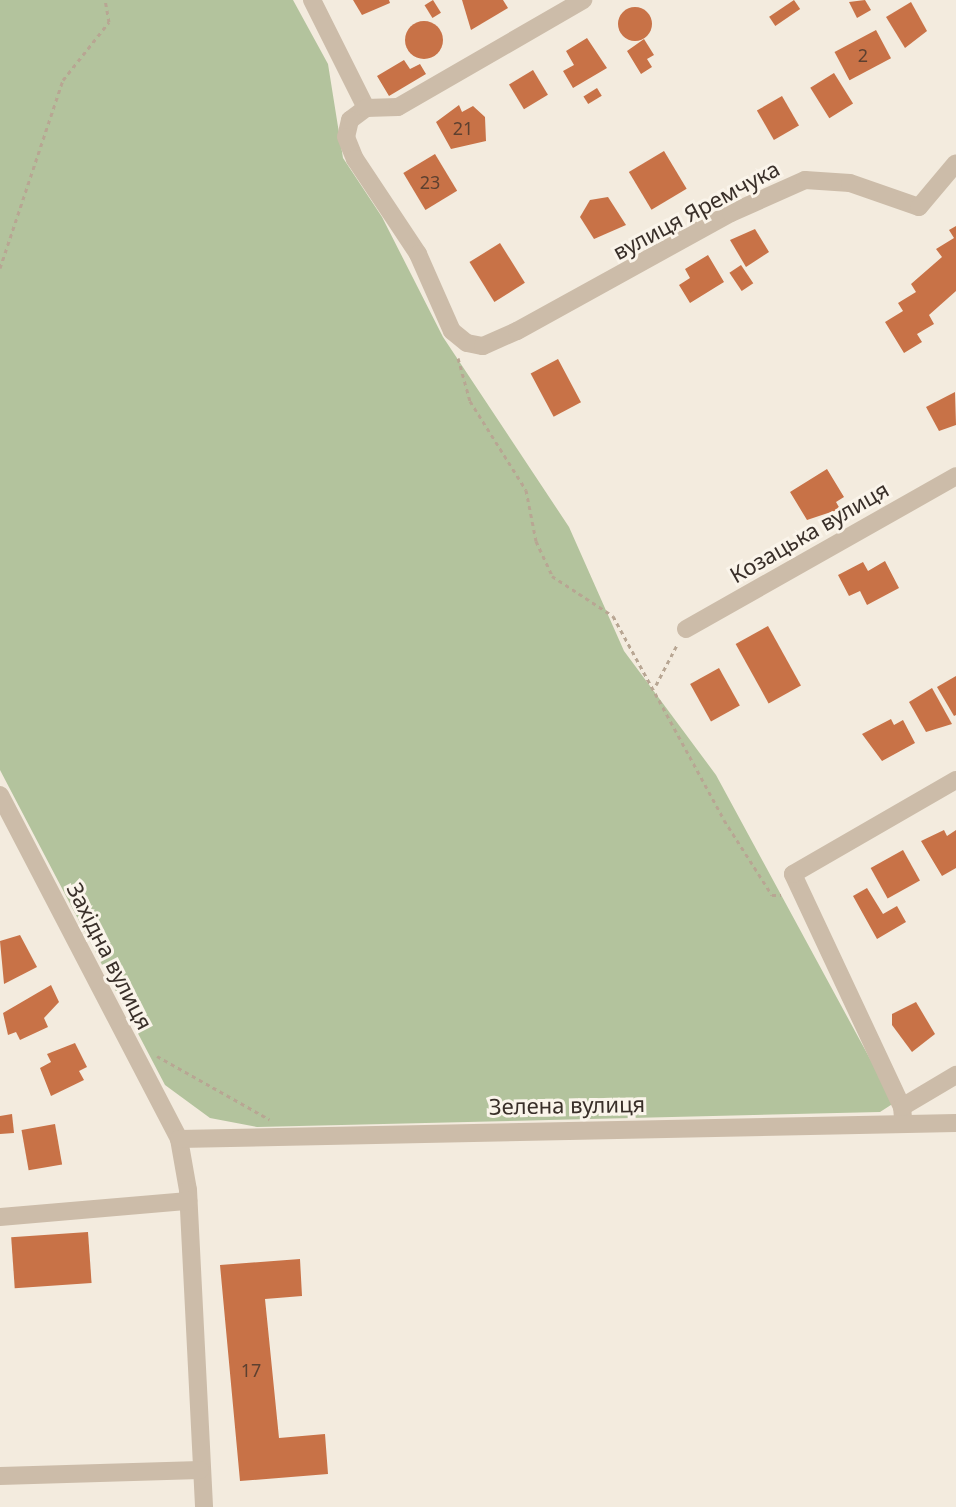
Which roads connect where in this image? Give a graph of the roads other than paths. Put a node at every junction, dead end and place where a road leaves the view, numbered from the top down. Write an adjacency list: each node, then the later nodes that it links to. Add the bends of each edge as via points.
1 (312, 0): 3 (street)
2 (583, 0): 3 (street, via 398,107)
3 (366, 108): 4 (street, вулиця Яремчука, via 350,120 346,137 418,254 452,331 483,346 805,180 850,183 919,207)
4 (956, 163)
5 (956, 476): 6 (street, Козацька вулиця)
6 (686, 629)
7 (956, 780): 10 (street, via 793,874 797,894)
8 (0, 795): 12 (street, Західна вулиця)
9 (956, 1075): 10 (street)
10 (903, 1115): 11 (street, Зелена вулиця); 12 (street, Зелена вулиця)
11 (956, 1123)
12 (179, 1139): 13 (street, Західна вулиця)
13 (188, 1201): 14 (street); 15 (street, Західна вулиця)
14 (0, 1217)
15 (200, 1470): 16 (street); 17 (street, Західна вулиця)
16 (0, 1476)
17 (204, 1507)

